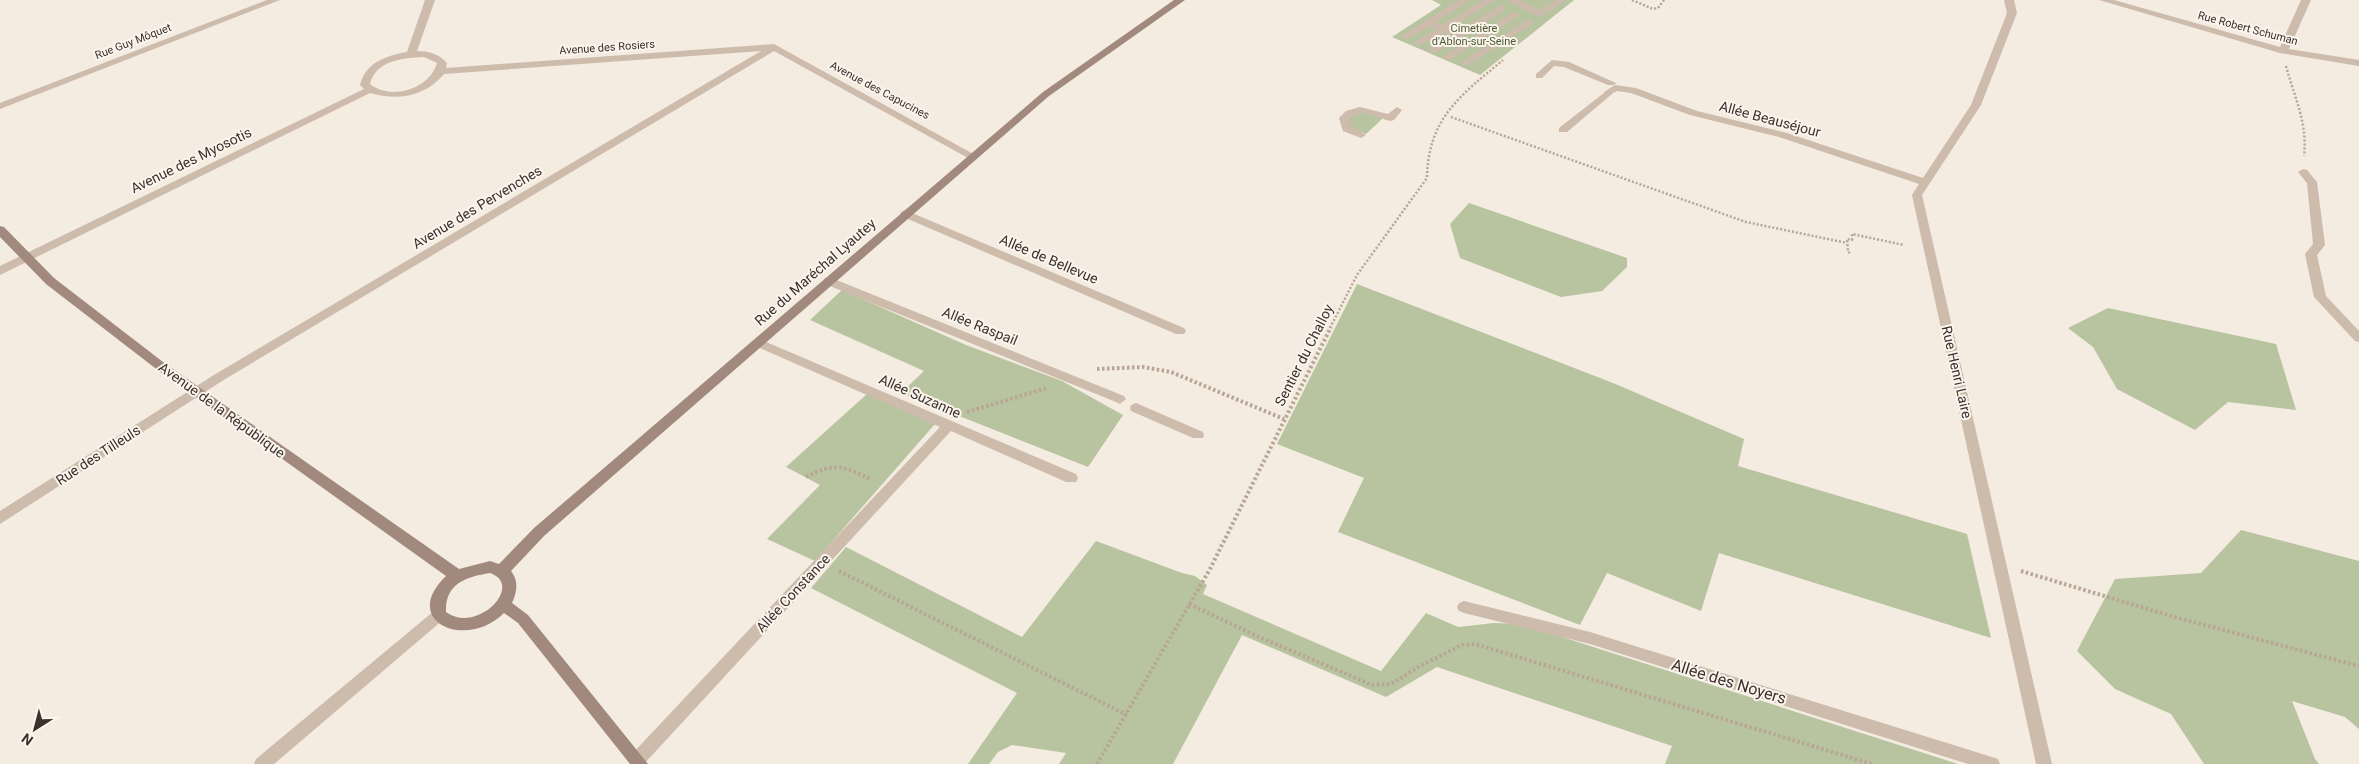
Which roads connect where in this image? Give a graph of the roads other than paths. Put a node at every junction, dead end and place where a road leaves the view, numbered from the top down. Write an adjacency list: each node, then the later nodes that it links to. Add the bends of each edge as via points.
1 (275, 0): 37 (street, Rue Guy Môquet)
2 (430, 0): 29 (street)
3 (1180, 0): 41 (main road, Rue du Maréchal Lyautey, via 1046,94)
4 (1513, 0): 13 (street)
5 (1540, 0): 13 (street)
6 (1562, 0): 13 (street, via 1540,14)
7 (2009, 0): 43 (street, Rue Henri Laire, via 2012,13 1976,105)
8 (2104, 0): 28 (street, Rue Robert Schuman)
9 (2306, 0): 28 (street)
10 (1486, 1): 12 (street); 14 (street)
11 (1456, 3): 14 (street); 17 (street)
12 (1501, 8): 15 (street); 16 (street)
13 (1527, 8)
14 (1467, 14): 16 (street); 19 (street)
15 (1514, 15): 18 (street); 22 (street, via 1532,23)
16 (1481, 21): 18 (street); 21 (street)
17 (1429, 22): 19 (street); 20 (street)
18 (1494, 27): 22 (street); 23 (street)
19 (1443, 29): 21 (street); 24 (street)
20 (1405, 36)
21 (1457, 36): 23 (street); 26 (street)
22 (1512, 36): 27 (street)
23 (1471, 42): 27 (street); 30 (street)
24 (1420, 43)
25 (774, 47): 33 (street, Avenue des Rosiers); 41 (street, Avenue des Capucines); 52 (street, Avenue des Pervenches)
26 (1434, 50)
27 (1489, 51): 31 (street)
28 (2283, 51): 32 (street, Rue Robert Schuman)
29 (411, 55): 33 (street, via 425,54 437,58 442,63); 36 (street, via 383,62 371,70 364,85)
30 (1448, 57)
31 (1465, 63)
32 (2359, 63)
33 (442, 71): 36 (street, via 412,92 382,95)
34 (1539, 76): 35 (street, via 1552,63 1566,64)
35 (1610, 87): 39 (street); 43 (street, Allée Beauséjour, via 1633,90 1694,113 1783,135)
36 (369, 90): 46 (street, Avenue des Myosotis)
37 (0, 106)
38 (1397, 110): 40 (street, via 1390,118 1370,110 1354,110 1348,114 1344,118 1347,129)
39 (1562, 130)
40 (1361, 135)
41 (972, 156): 44 (main road, Rue du Maréchal Lyautey)
42 (2303, 172): 50 (street, via 2312,182 2319,245 2311,254 2320,296)
43 (1926, 182): 67 (street, Rue Henri Laire, via 1917,195)
44 (905, 214): 48 (main road, Rue du Maréchal Lyautey); 49 (street, Allée de Bellevue)
45 (0, 230): 46 (main road, Avenue de la République)
46 (26, 257): 47 (street, Avenue des Myosotis); 52 (main road, Avenue de la République, via 50,281)
47 (0, 271)
48 (828, 280): 51 (main road, Rue du Maréchal Lyautey); 53 (street, Allée Raspail)
49 (1180, 331)
50 (2359, 338)
51 (757, 342): 55 (street, Allée Suzanne); 59 (main road, Rue du Maréchal Lyautey, via 539,532)
52 (196, 392): 58 (street, Rue des Tilleuls); 60 (main road, Avenue de la République)
53 (1120, 399)
54 (1136, 408): 56 (street)
55 (944, 423): 57 (street, Allée Suzanne); 64 (street, Allée Constance, via 890,490)
56 (1198, 435)
57 (1071, 478)
58 (0, 518)
59 (502, 571): 60 (main road, via 490,567); 61 (main road, via 508,578 509,592)
60 (457, 576): 63 (main road, via 440,593 437,602)
61 (503, 604): 63 (main road, via 487,618 468,625 447,621); 64 (main road, via 523,619)
62 (1464, 607): 66 (street, Allée des Noyers, via 1590,638)
63 (439, 614): 65 (street)
64 (638, 762)
65 (262, 764)
66 (1992, 764)
67 (2044, 764)

